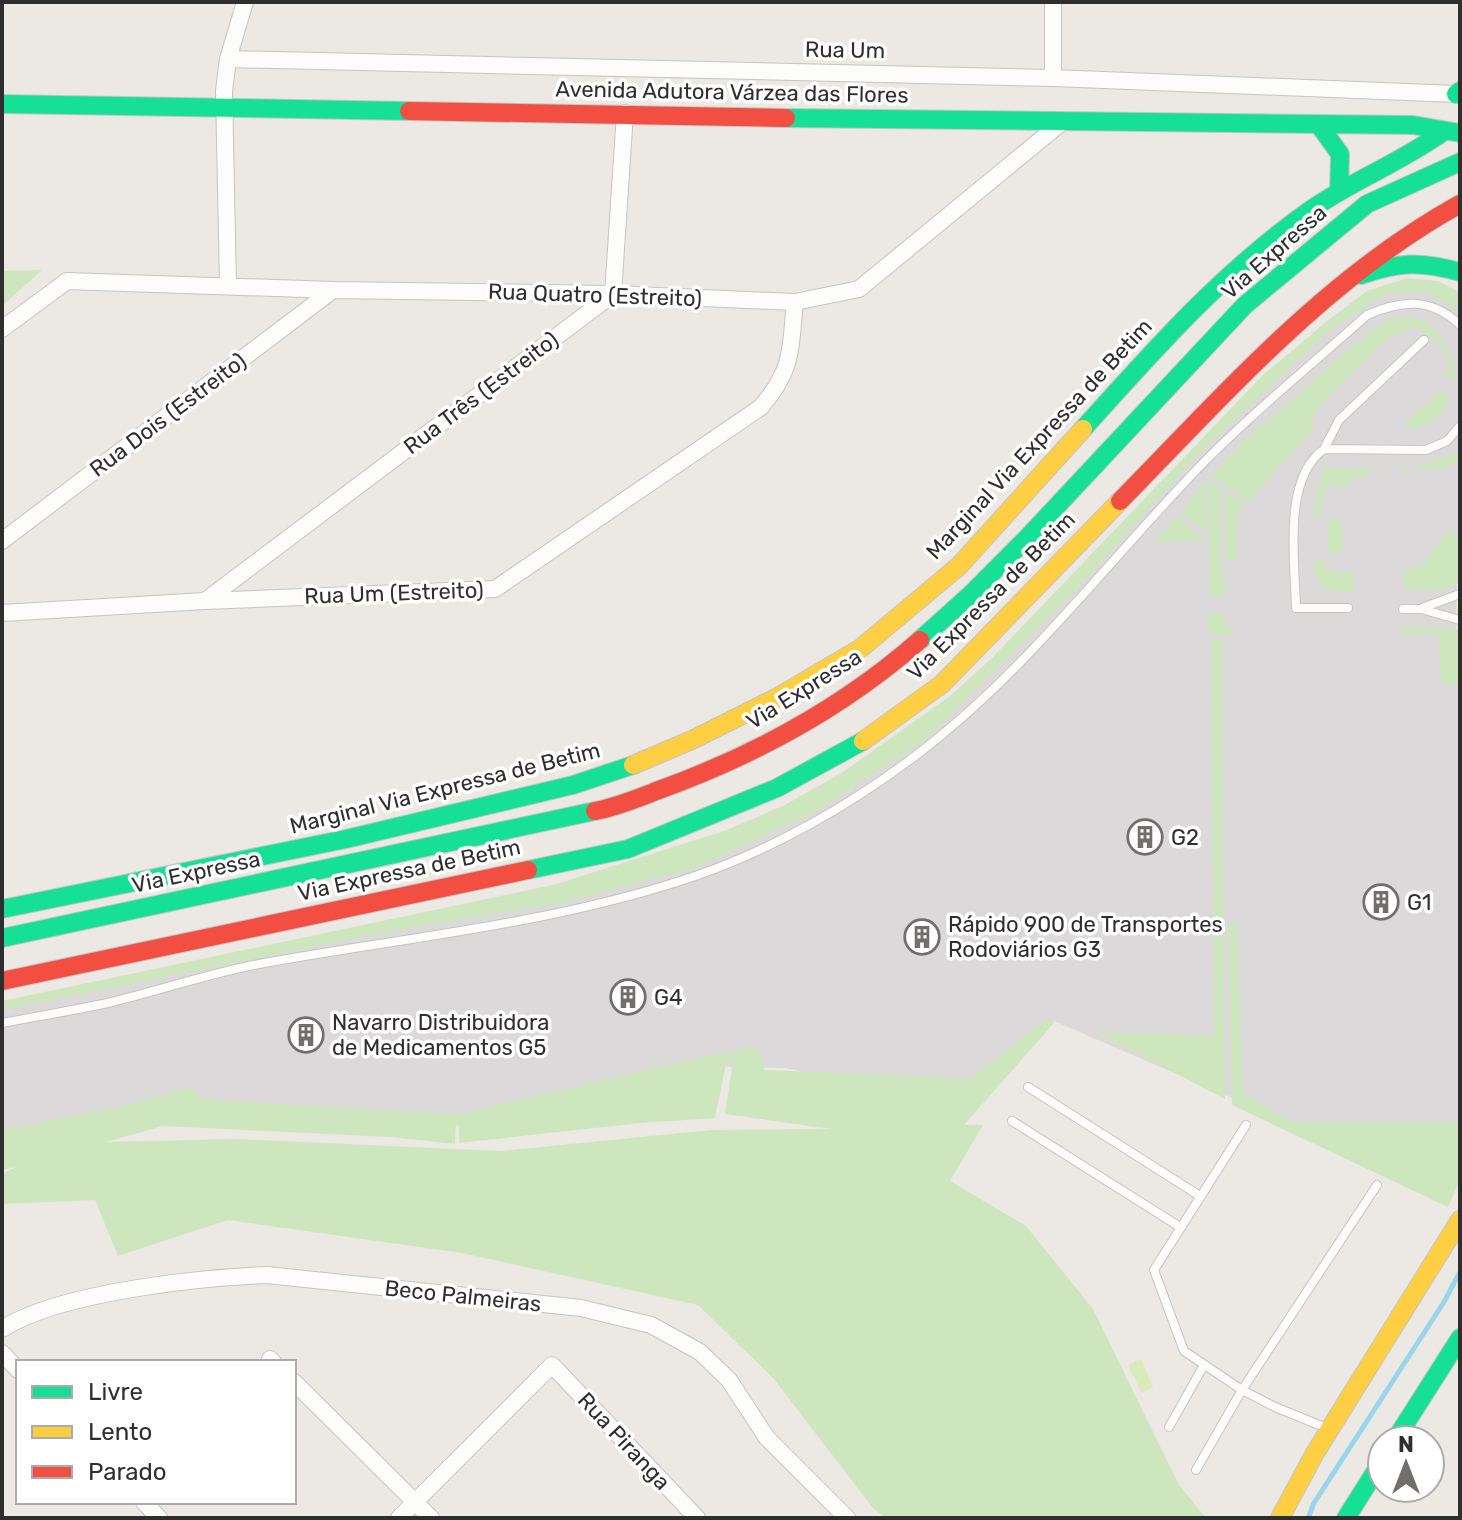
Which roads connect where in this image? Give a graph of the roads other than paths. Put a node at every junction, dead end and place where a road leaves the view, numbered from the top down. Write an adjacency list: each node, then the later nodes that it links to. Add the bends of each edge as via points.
1 (245, 2): 3 (street)
2 (1053, 2): 4 (street)
3 (228, 59): 4 (street, Rua Um); 7 (street)
4 (1053, 78): 5 (street, Rua Um)
5 (1459, 93)
6 (2, 104): 7 (main road, Avenida Adutora Várzea das Flores)
7 (226, 109): 8 (main road, Avenida Adutora Várzea das Flores); 17 (street)
8 (625, 113): 9 (main road, Avenida Adutora Várzea das Flores); 19 (street)
9 (1061, 123): 10 (main road, Avenida Adutora Várzea das Flores); 20 (street, Rua Quatro (Estreito), via 859,289)
10 (1319, 125): 11 (main road, Avenida Adutora Várzea das Flores, via 1413,125); 13 (main road, via 1340,154)
11 (1452, 132): 13 (main road, Marginal Via Expressa de Betim)
12 (1460, 162): 35 (main road, Via Expressa, via 1367,204 1245,305 969,596 905,653 787,733 696,777 611,808)
13 (1339, 192): 34 (main road, Marginal Via Expressa de Betim, via 1251,254 1184,319 959,566 861,648 776,698 694,739 573,785 346,839)
14 (1460, 204): 16 (main road, Via Expressa de Betim, via 1394,241)
15 (1460, 272): 16 (main road, via 1425,261 1390,265)
16 (1341, 283): 36 (main road, Via Expressa de Betim, via 1298,320 942,684 824,764 628,849)
17 (228, 285): 18 (street, Rua Quatro (Estreito)); 22 (street, Rua Quatro (Estreito), via 67,281)
18 (333, 290): 19 (street, Rua Quatro (Estreito)); 26 (street, Rua Dois (Estreito))
19 (613, 294): 20 (street, Rua Quatro (Estreito)); 28 (street, Rua Três (Estreito))
20 (795, 302): 28 (street, Rua Um (Estreito), via 789,362 779,386 761,407 495,589)
21 (1460, 325): 37 (lane, via 1447,313 1418,303 1391,305 1367,315 1207,459 990,693 915,756 839,808 761,847 701,874 612,901 469,931 256,965)
22 (2, 329)
23 (1424, 340): 25 (lane, via 1339,420)
24 (1460, 426): 25 (lane, via 1447,441 1426,450)
25 (1324, 449): 29 (lane, via 1312,458 1294,499 1296,608)
26 (2, 541)
27 (1460, 594): 31 (lane)
28 (205, 601): 32 (street, Rua Um (Estreito))
29 (1348, 608)
30 (1403, 609): 31 (lane)
31 (1421, 609): 33 (lane)
32 (2, 613)
33 (1460, 620)
34 (2, 909)
35 (2, 938)
36 (2, 981)
37 (2, 1023)
38 (1028, 1087): 42 (lane)
39 (1012, 1121): 44 (lane)
40 (1246, 1125): 42 (lane)
41 (1377, 1185): 51 (lane)
42 (1200, 1196): 44 (lane)
43 (1460, 1220): 54 (main road)
44 (1180, 1227): 48 (lane, via 1154,1270 1184,1351)
45 (2, 1329): 61 (street, Beco Palmeiras, via 17,1319 87,1298 219,1277 267,1275 581,1308 651,1325 700,1352 729,1380 767,1438)
46 (1460, 1338): 52 (main road)
47 (2, 1353): 49 (street)
48 (1204, 1365): 51 (lane); 53 (lane)
49 (16, 1368)
50 (296, 1384): 57 (street)
51 (1242, 1390): 54 (lane); 55 (lane)
52 (1405, 1424)
53 (1169, 1427)
54 (1330, 1429): 62 (main road)
55 (1196, 1470)
56 (1366, 1486): 63 (main road)
57 (416, 1502): 58 (street); 59 (street); 60 (street, Rua Piranga, via 552,1365)
58 (399, 1518)
59 (431, 1518)
60 (697, 1518)
61 (847, 1518)
62 (1280, 1518)
63 (1346, 1518)

